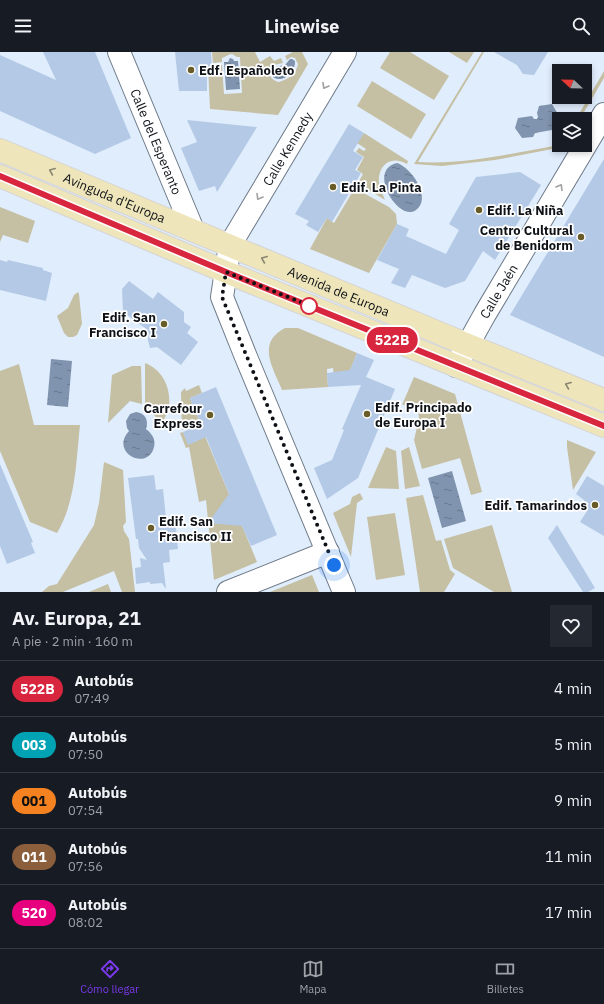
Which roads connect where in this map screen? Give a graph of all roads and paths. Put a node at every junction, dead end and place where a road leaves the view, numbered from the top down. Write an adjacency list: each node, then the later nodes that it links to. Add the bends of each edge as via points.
1 (119, 52): 6 (street, Calle del Esperanto)
2 (345, 52): 7 (street, Calle Kennedy, one-way to 7)
3 (604, 114): 9 (street, Calle Jaén, one-way to 3)
4 (0, 150): 6 (main road, Avinguda d'Europa, one-way to 4)
5 (0, 176): 8 (main road, Avinguda d'Europa)
6 (193, 230): 7 (main road, Avinguda d'Europa)
7 (230, 245): 8 (street); 9 (main road, Avenida de Europa, one-way to 7)
8 (226, 272): 10 (main road, Avinguda d'Europa); 13 (street, via 222,297)
9 (468, 345): 10 (street, Calle Jaén); 11 (main road, Avenida de Europa, one-way to 9)
10 (456, 366): 12 (main road, Avinguda d'Europa)
11 (604, 400)
12 (604, 426)
13 (328, 552): 14 (street); 15 (street)
14 (228, 592)
15 (344, 592)

